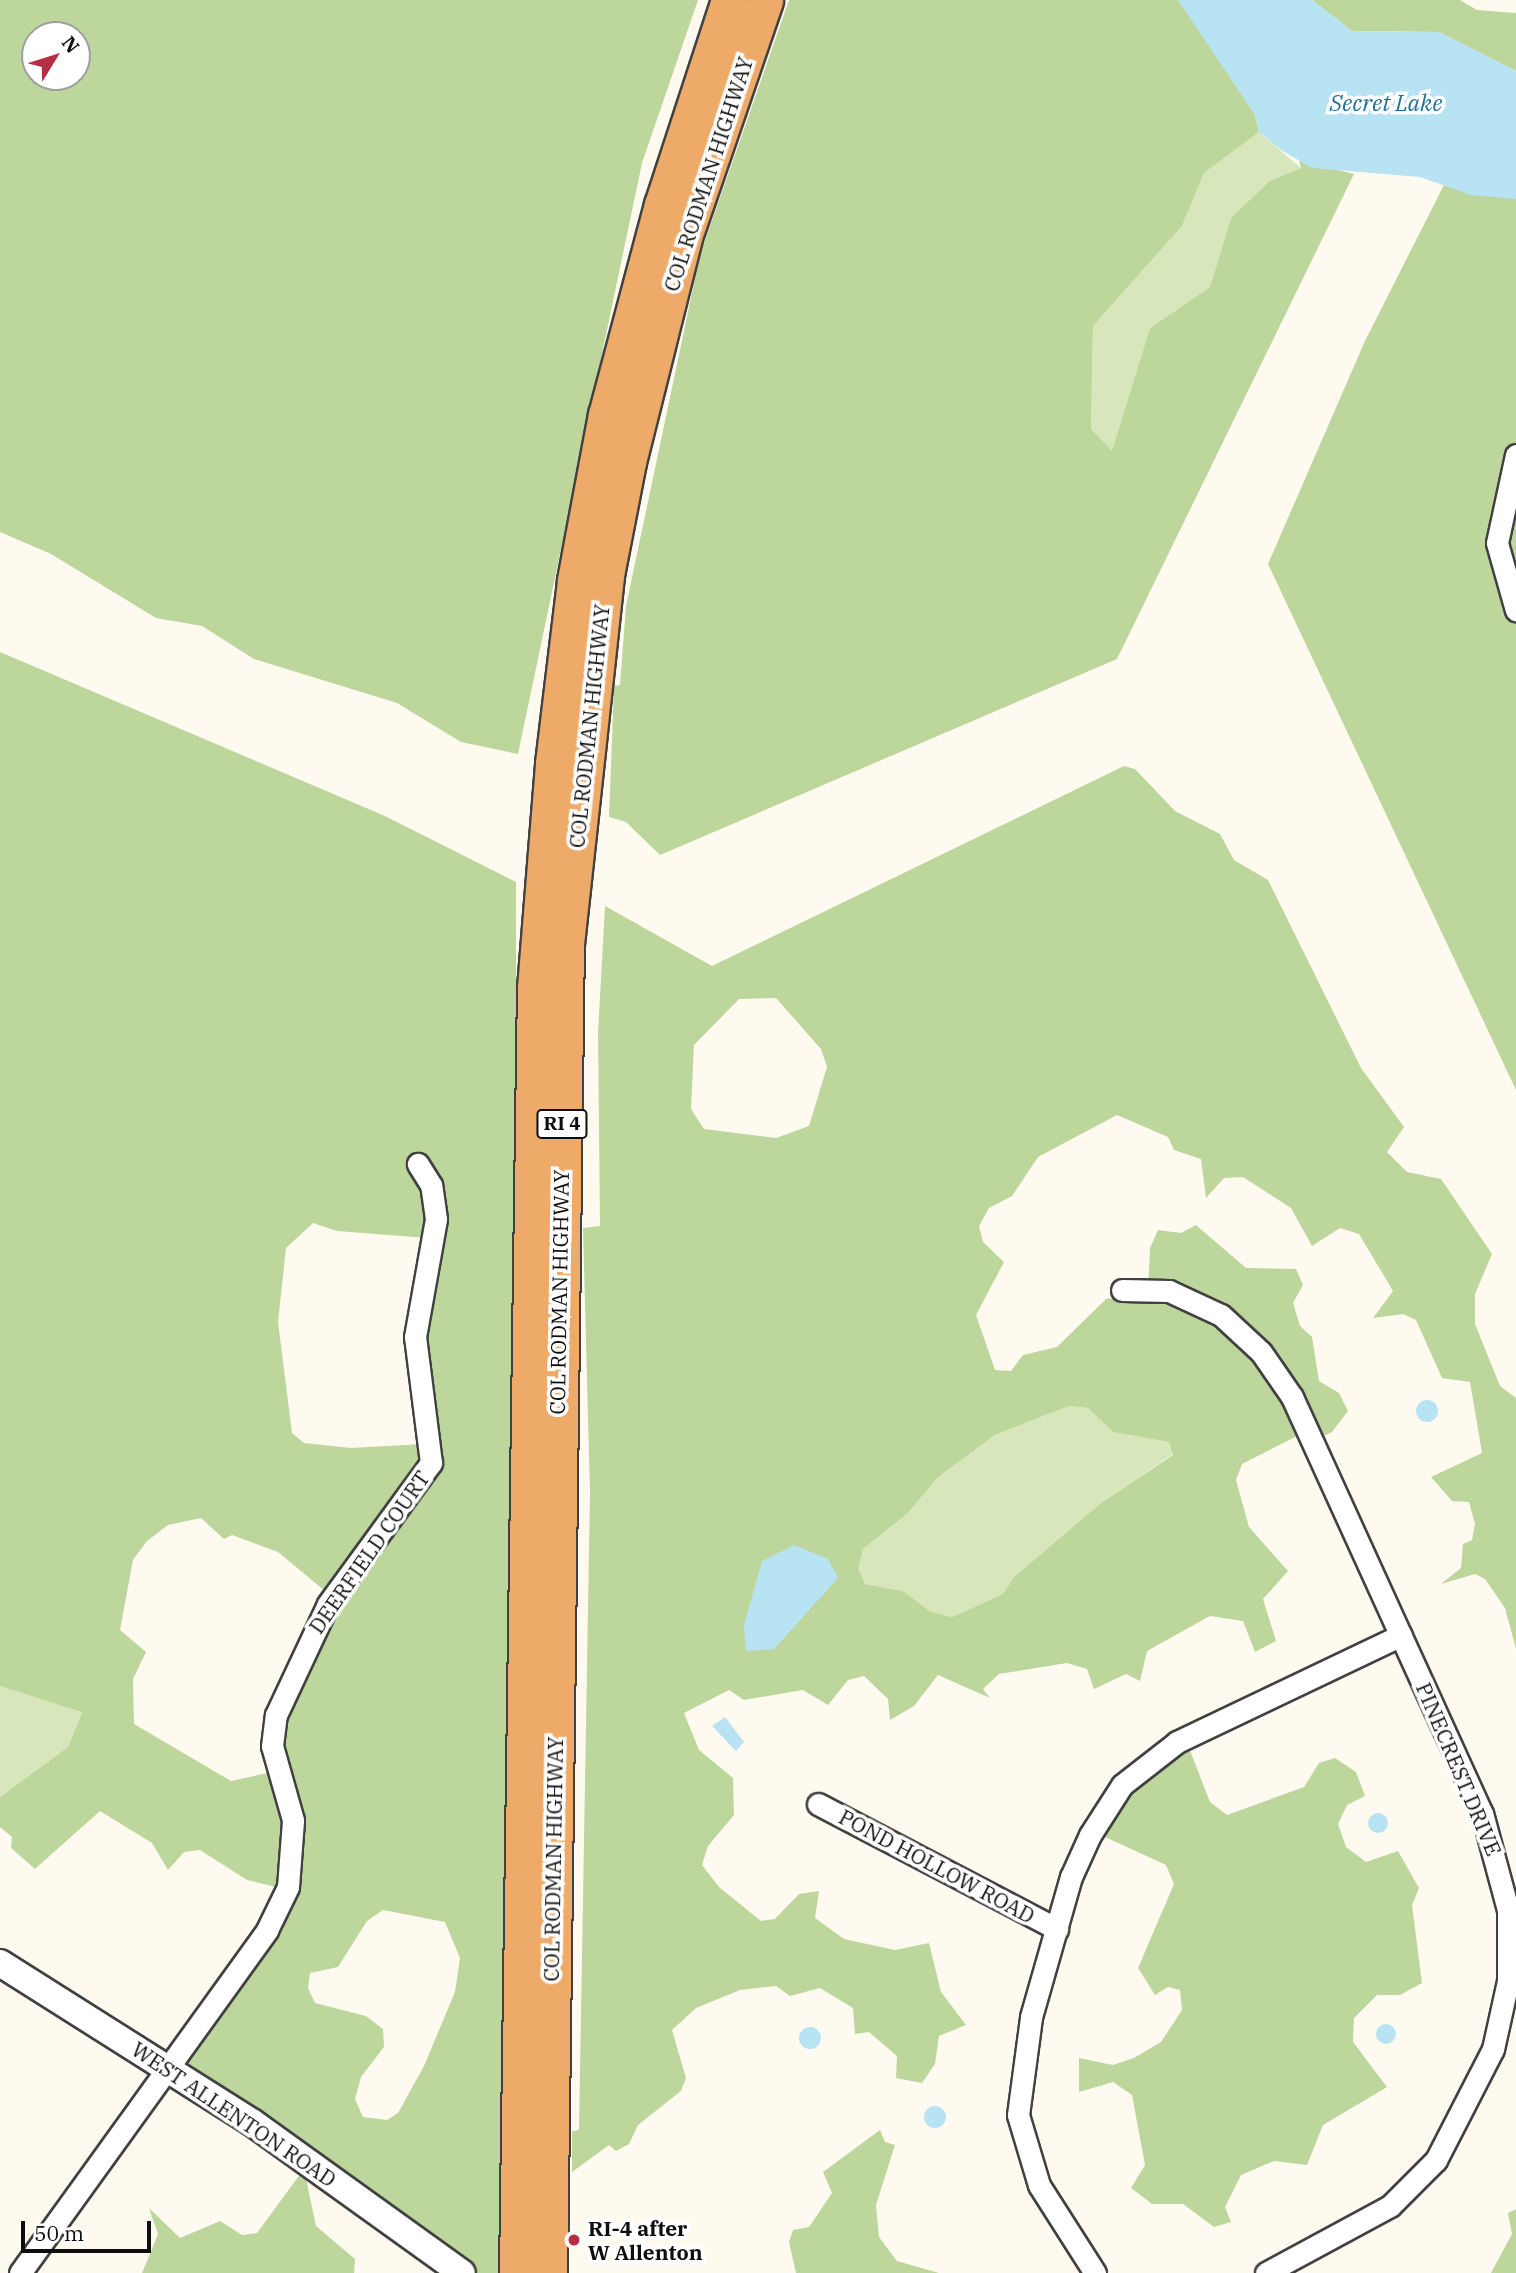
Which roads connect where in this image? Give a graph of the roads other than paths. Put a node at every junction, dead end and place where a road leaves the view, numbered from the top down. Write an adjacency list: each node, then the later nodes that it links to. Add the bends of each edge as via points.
1 (729, 0): 14 (highway, COL RODMAN HIGHWAY / RI 4, via 662,205 606,415 575,580 550,790 535,988)
2 (765, 0): 15 (highway, COL RODMAN HIGHWAY / RI 4, via 684,237 631,449 606,575 566,944)
3 (1516, 455): 4 (street, via 1497,543)
4 (1516, 610)
5 (418, 1164): 11 (street, DEERFIELD COURT, via 431,1185 436,1219 415,1337 431,1462 336,1592 304,1648 273,1731 293,1820 288,1886 267,1930)
6 (1122, 1290): 7 (street, PINECREST DRIVE, via 1169,1291 1196,1301 1261,1352 1292,1397)
7 (1401, 1635): 9 (street, via 1197,1731 1138,1771 1090,1835); 17 (street, PINECREST DRIVE, via 1482,1813 1502,1877 1510,1945 1502,2016 1481,2079 1436,2160 1390,2206)
8 (818, 1804): 9 (street, POND HOLLOW ROAD)
9 (1056, 1929): 16 (street, via 1021,2062 1018,2115 1040,2185)
10 (0, 1963): 11 (street, WEST ALLENTON ROAD)
11 (168, 2069): 12 (street, DEERFIELD COURT); 13 (street, WEST ALLENTON ROAD)
12 (20, 2273)
13 (462, 2273)
14 (517, 2273)
15 (549, 2273)
16 (1095, 2273)
17 (1266, 2273)

